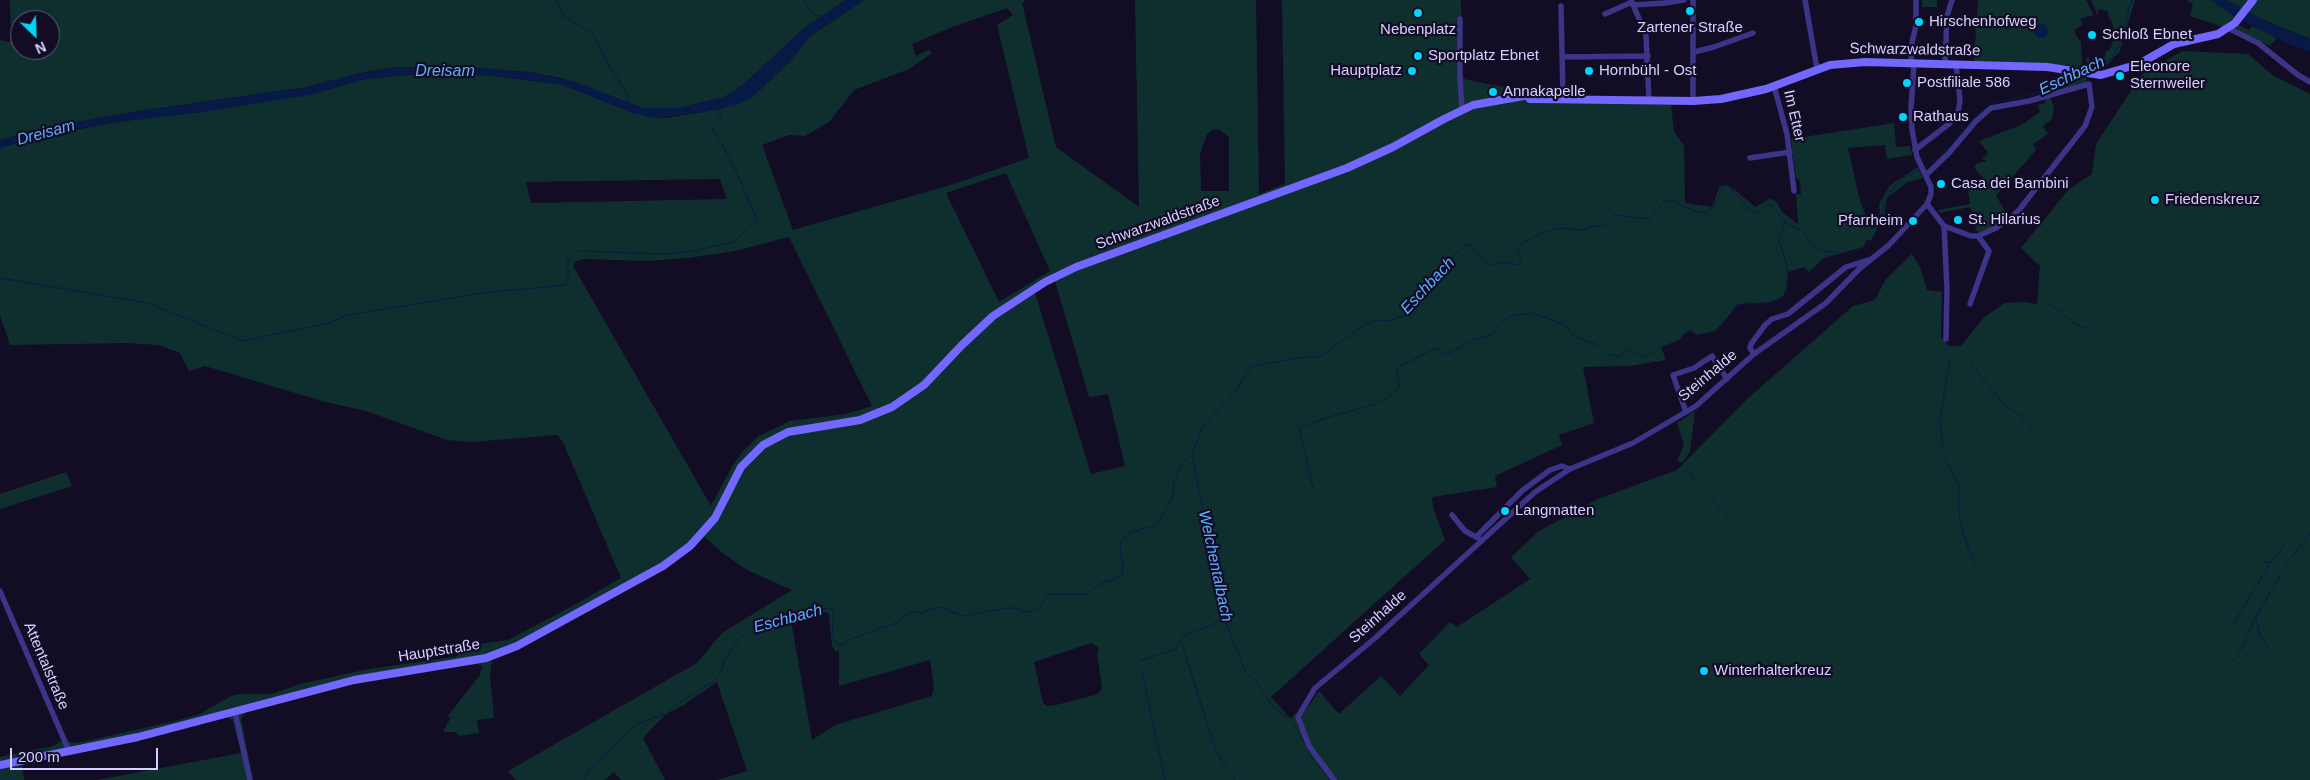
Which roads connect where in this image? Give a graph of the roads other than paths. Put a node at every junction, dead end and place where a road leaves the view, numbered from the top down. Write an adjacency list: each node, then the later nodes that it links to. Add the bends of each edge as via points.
1 (1684, 0): 7 (street)
2 (1693, 0): 13 (street)
3 (1805, 0): 19 (street)
4 (1916, 0): 16 (street)
5 (1952, 0): 17 (street, via 1947,16)
6 (2252, 1): 11 (main road, Schwarzwaldstraße)
7 (1632, 2): 9 (street); 14 (street, via 1646,35)
8 (1561, 6): 15 (street)
9 (1605, 14)
10 (1460, 18): 27 (street)
11 (2228, 28): 20 (main road, Schwarzwaldstraße, via 2212,36 2167,47 2128,68); 21 (street, via 2263,46)
12 (1753, 33): 13 (street)
13 (1694, 52): 26 (street)
14 (1648, 56): 15 (street); 25 (street)
15 (1562, 57): 24 (street)
16 (1913, 64): 17 (main road, Schwarzwaldstraße); 19 (main road, Schwarzwaldstraße, via 1844,63); 28 (street, via 1911,114)
17 (1945, 64): 18 (main road, Schwarzwaldstraße)
18 (1956, 64): 20 (main road, Schwarzwaldstraße, via 2047,67); 28 (street, via 1958,112 1950,123)
19 (1817, 69): 23 (main road, Schwarzwaldstraße)
20 (2091, 75): 22 (street)
21 (2310, 82)
22 (2089, 84): 31 (street, via 1991,108 1949,153); 35 (street, via 2093,99 2085,126 2019,210 1996,228)
23 (1774, 86): 26 (main road, Schwarzwaldstraße, via 1736,96); 29 (street, Im Etter)
24 (1561, 98): 25 (main road, Schwarzwaldstraße); 27 (main road, Schwarzwaldstraße, via 1541,94)
25 (1649, 100): 26 (main road, Schwarzwaldstraße)
26 (1693, 101)
27 (1462, 109): 42 (main road, Schwarzwaldstraße, via 1347,168 1085,264 1045,282 993,316 907,398 873,415)
28 (1916, 150): 31 (street)
29 (1790, 152): 30 (street, Im Etter); 32 (street, Im Etter)
30 (1750, 158)
31 (1925, 173): 33 (street, via 1931,187)
32 (1794, 191)
33 (1927, 204): 34 (street); 36 (street, Steinhalde, via 1889,245)
34 (1944, 226): 35 (street); 38 (street)
35 (1978, 236): 37 (street, via 1990,251)
36 (1872, 258): 39 (street, Steinhalde, via 1826,303); 39 (street, Steinhalde, via 1846,267 1788,314 1772,319 1751,344)
37 (1970, 304)
38 (1946, 339)
39 (1754, 354): 40 (street, Steinhalde)
40 (1727, 379): 41 (street, Steinhalde); 41 (street, via 1712,356 1694,368 1673,375)
41 (1686, 412): 43 (street, Steinhalde, via 1633,443)
42 (836, 424): 48 (main road, Hauptstraße, via 788,432 763,445 741,467 715,518 690,546 662,566 517,646 486,658 354,680)
43 (1570, 469): 45 (street, Steinhalde, via 1562,466 1550,470 1523,490); 46 (street, Steinhalde, via 1519,505)
44 (1452, 515): 45 (street, via 1465,531)
45 (1476, 537): 46 (street)
46 (1482, 541): 52 (street, Steinhalde, via 1315,688 1298,717 1309,746)
47 (0, 591): 49 (street, Attentalstraße)
48 (235, 712): 49 (main road, Hauptstraße); 51 (street)
49 (70, 751): 50 (main road, Hauptstraße)
50 (0, 764)
51 (250, 780)
52 (1334, 780)

